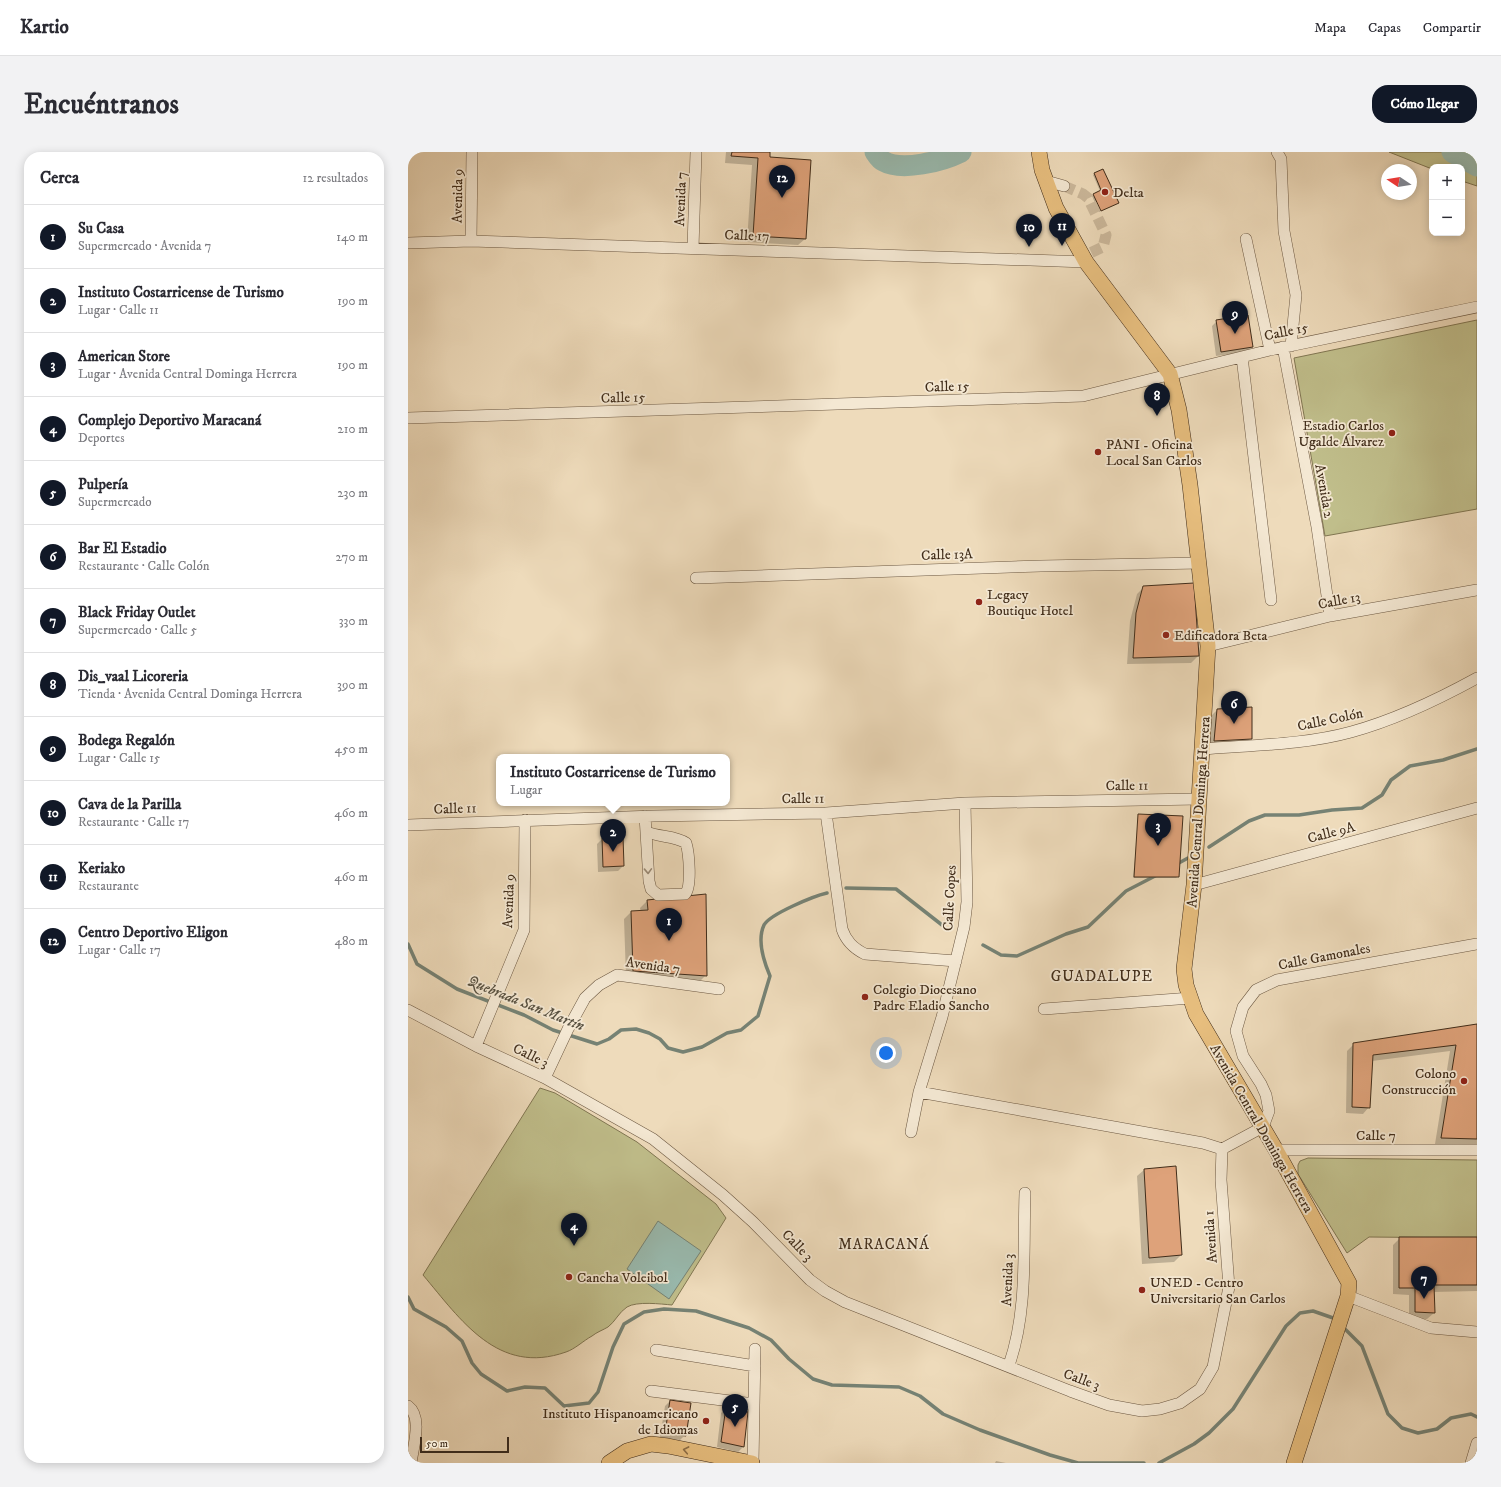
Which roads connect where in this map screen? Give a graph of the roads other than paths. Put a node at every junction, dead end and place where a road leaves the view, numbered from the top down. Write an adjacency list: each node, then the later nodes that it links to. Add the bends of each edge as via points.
1 (472, 152): 8 (street, Avenida 9)
2 (696, 152): 10 (street, Avenida 7)
3 (1038, 152): 5 (main road, Avenida Central Dominga Herrera)
4 (1277, 152): 13 (street, Avenida 2, via 1280,159 1284,231 1296,295)
5 (1046, 181): 6 (street); 11 (main road, Avenida Central Dominga Herrera, via 1056,208)
6 (1064, 186)
7 (1246, 239): 14 (street)
8 (471, 241): 9 (street, Calle 17); 10 (street, Calle 17)
9 (408, 243)
10 (693, 248): 11 (street, Calle 17)
11 (1086, 257): 16 (main road, Avenida Central Dominga Herrera)
12 (1477, 307): 13 (street, Calle 15)
13 (1288, 346): 14 (street, Calle 15); 22 (street, Avenida 2)
14 (1270, 350): 15 (street, Calle 15)
15 (1242, 357): 16 (street, Calle 15); 21 (street)
16 (1170, 374): 17 (street, Calle 15, via 1083,396); 18 (main road, Avenida Central Dominga Herrera, via 1179,410)
17 (408, 418)
18 (1200, 563): 19 (street, Calle 13A); 23 (main road, Avenida Central Dominga Herrera)
19 (696, 578)
20 (1477, 590): 22 (street, Calle 13)
21 (1271, 600)
22 (1330, 616): 23 (street, Calle 13)
23 (1208, 646): 25 (main road, Avenida Central Dominga Herrera)
24 (1477, 678): 25 (street, Calle Colón, via 1393,718 1350,732 1286,743)
25 (1203, 749): 26 (main road, Avenida Central Dominga Herrera)
26 (1198, 800): 27 (street, Calle 11); 34 (main road, Avenida Central Dominga Herrera)
27 (965, 803): 29 (street, Calle 11); 36 (street, Calle Copes, via 967,902)
28 (1477, 808): 34 (street, Calle 9A)
29 (826, 813): 30 (street, Calle 11); 36 (street, via 845,938 854,948 865,954)
30 (645, 816): 31 (street, Calle 11); 33 (street)
31 (524, 820): 32 (street, Calle 11); 41 (street, Avenida 9, via 524,930)
32 (408, 825)
33 (647, 832): 33 (street, one-way to 33, via 651,889 658,895 685,894 689,886 686,843)
34 (1194, 885): 38 (main road, Avenida Central Dominga Herrera, via 1184,969)
35 (1477, 944): 44 (street, Calle Gamonales, via 1277,980 1256,990 1243,1007 1236,1031 1243,1056 1266,1095 1269,1111)
36 (956, 961): 43 (street, Calle Copes)
37 (719, 988): 42 (street, Avenida 7, via 617,975 599,985 585,998)
38 (1191, 998): 39 (street); 44 (main road, Avenida Central Dominga Herrera, via 1196,1014)
39 (1044, 1009)
40 (408, 1010): 41 (street, Calle 3)
41 (476, 1046): 42 (street, Calle 3)
42 (545, 1078): 54 (street, Calle 3, via 653,1140 704,1178 748,1217 810,1280 825,1291 845,1302)
43 (919, 1092): 45 (street, Calle Copes); 46 (street, via 1195,1141)
44 (1263, 1127): 46 (street); 47 (main road, Avenida Central Dominga Herrera)
45 (911, 1132)
46 (1222, 1149): 56 (street, Avenida 1, via 1221,1180 1229,1287 1213,1367)
47 (1276, 1150): 48 (street, Calle 7); 50 (main road, Avenida Central Dominga Herrera, via 1348,1283)
48 (1477, 1150)
49 (1025, 1193): 54 (street, Avenida 3, via 1021,1313 1016,1343)
50 (1346, 1303): 51 (street, via 1431,1328); 64 (main road, Avenida Central Dominga Herrera)
51 (1477, 1332)
52 (755, 1349): 55 (street)
53 (656, 1350): 55 (street)
54 (1008, 1365): 56 (street, Calle 3, via 1076,1394 1142,1411 1160,1410 1180,1404)
55 (755, 1366): 58 (street)
56 (1200, 1389)
57 (651, 1391): 58 (street)
58 (754, 1404): 63 (street)
59 (408, 1406): 61 (street, via 416,1422)
60 (1476, 1446): 65 (street)
61 (411, 1463)
62 (609, 1463): 63 (main road, one-way to 62, via 651,1444 627,1451)
63 (752, 1463)
64 (1294, 1463)
65 (1472, 1463)

